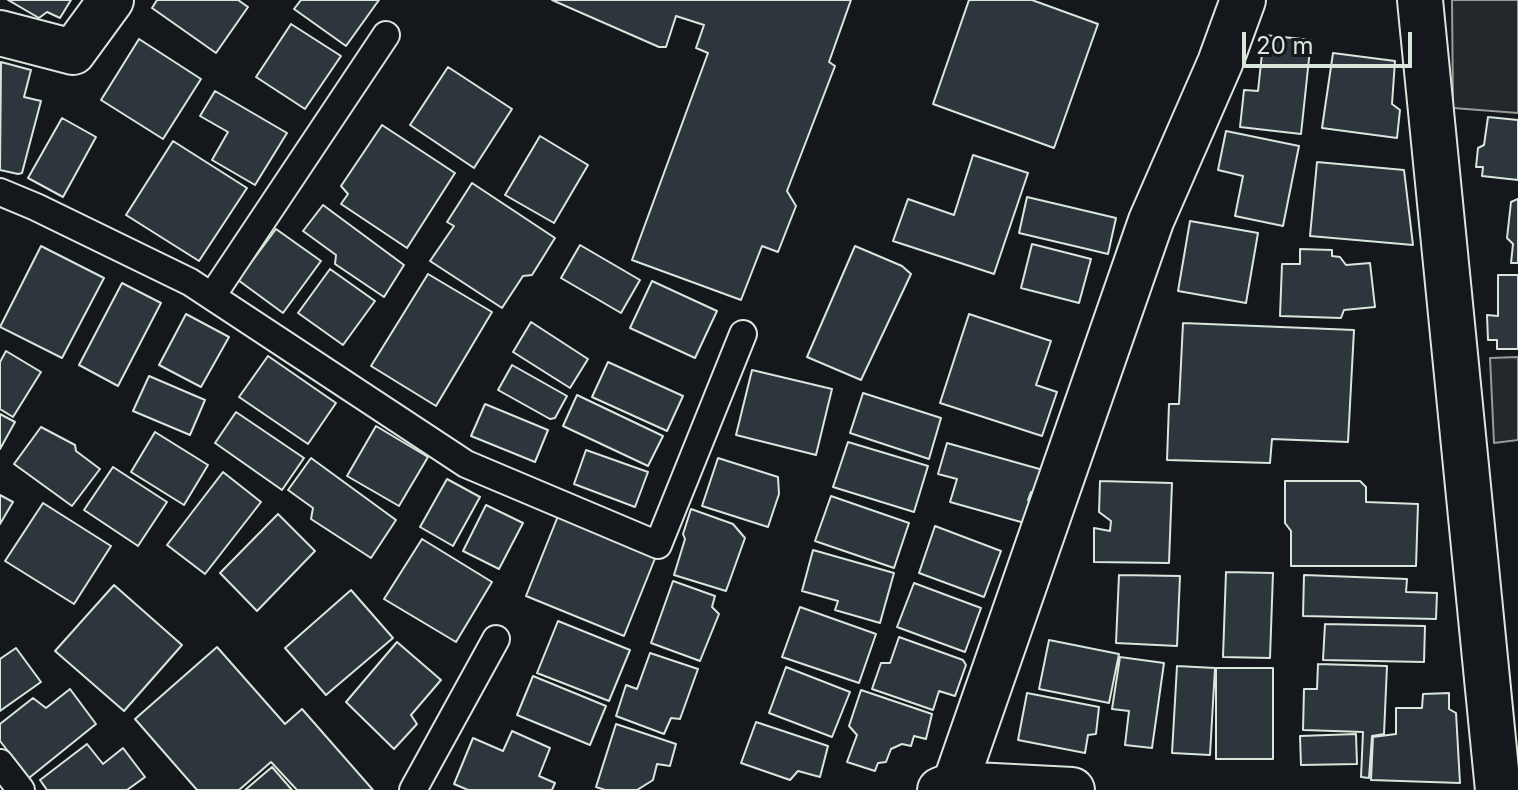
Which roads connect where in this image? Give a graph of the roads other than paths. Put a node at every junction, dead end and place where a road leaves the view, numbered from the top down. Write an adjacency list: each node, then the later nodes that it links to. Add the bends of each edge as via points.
1 (111, 0): 4 (street, via 73,52)
2 (1243, 0): 11 (street, via 1151,221)
3 (1420, 0): 15 (street)
4 (0, 33)
5 (386, 35): 7 (lane)
6 (0, 192): 7 (lane)
7 (212, 296): 8 (lane, via 466,464 658,545)
8 (743, 334)
9 (496, 639): 13 (lane)
10 (0, 763): 12 (lane)
11 (947, 787): 14 (street)
12 (21, 790)
13 (413, 790)
14 (1072, 790)
15 (1498, 790)

